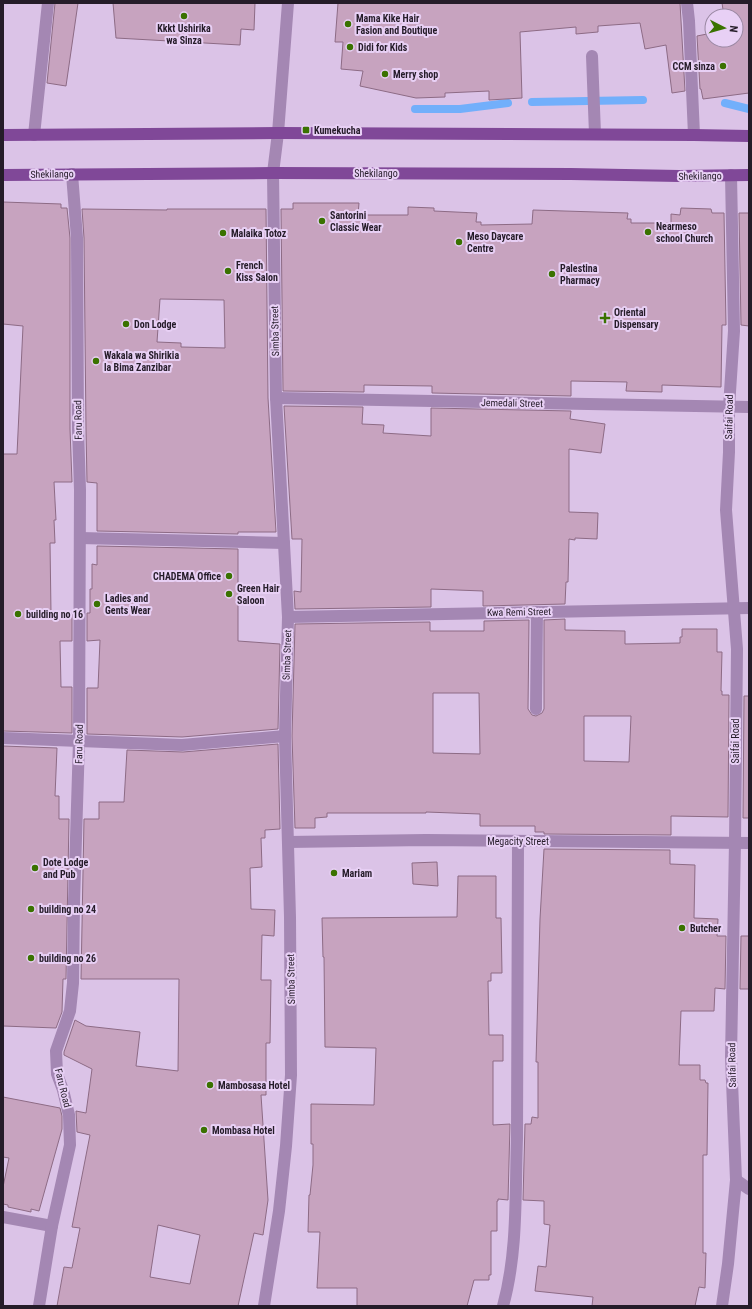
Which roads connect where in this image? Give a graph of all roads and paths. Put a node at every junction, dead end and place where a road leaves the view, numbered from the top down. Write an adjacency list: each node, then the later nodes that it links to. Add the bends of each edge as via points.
1 (48, 3): 8 (street)
2 (288, 3): 5 (street, Simba Street)
3 (687, 3): 9 (street)
4 (592, 56): 6 (street)
5 (278, 134): 6 (main road); 8 (main road); 11 (street, Simba Street)
6 (595, 134): 9 (main road)
7 (3, 135): 8 (main road)
8 (34, 135)
9 (694, 135): 10 (main road)
10 (749, 136)
11 (273, 173): 12 (main road, Shekilango); 14 (main road, Shekilango); 16 (street, Simba Street)
12 (72, 174): 13 (main road, Shekilango); 19 (street, Faru Road, via 77,238)
13 (3, 175)
14 (731, 175): 15 (main road, Shekilango); 17 (street, Saifai Road, via 734,331)
15 (749, 175)
16 (276, 398): 17 (street, Jemedali Street); 20 (street, Simba Street)
17 (729, 407): 18 (street, Jemedali Street); 21 (street, Saifai Road, via 726,510)
18 (749, 407)
19 (80, 538): 20 (street); 28 (street, Faru Road)
20 (284, 544): 24 (street, Simba Street)
21 (734, 608): 22 (street, Kwa Remi Street); 23 (street, Kwa Remi Street); 31 (street, Saifai Road, via 737,649)
22 (749, 608)
23 (537, 612): 24 (street, Kwa Remi Street); 25 (street)
24 (288, 618): 26 (street, Simba Street)
25 (536, 709)
26 (284, 736): 28 (street, via 182,744); 30 (street, Simba Street)
27 (3, 738): 28 (street)
28 (79, 741): 36 (street, Faru Road, via 73,983 70,1011 56,1051 57,1074 69,1115 70,1145)
29 (518, 841): 30 (street, Megacity Street); 31 (street, Megacity Street); 39 (street, via 515,1222)
30 (288, 842): 38 (street, Simba Street, via 291,1075 279,1211)
31 (735, 842): 32 (street, Megacity Street); 33 (street, Saifai Road, via 731,1057)
32 (749, 843)
33 (736, 1180): 34 (street); 40 (street, Saifai Road)
34 (749, 1189)
35 (3, 1217): 36 (street)
36 (52, 1226): 37 (street, Faru Road)
37 (39, 1306)
38 (264, 1306)
39 (503, 1306)
40 (722, 1306)

